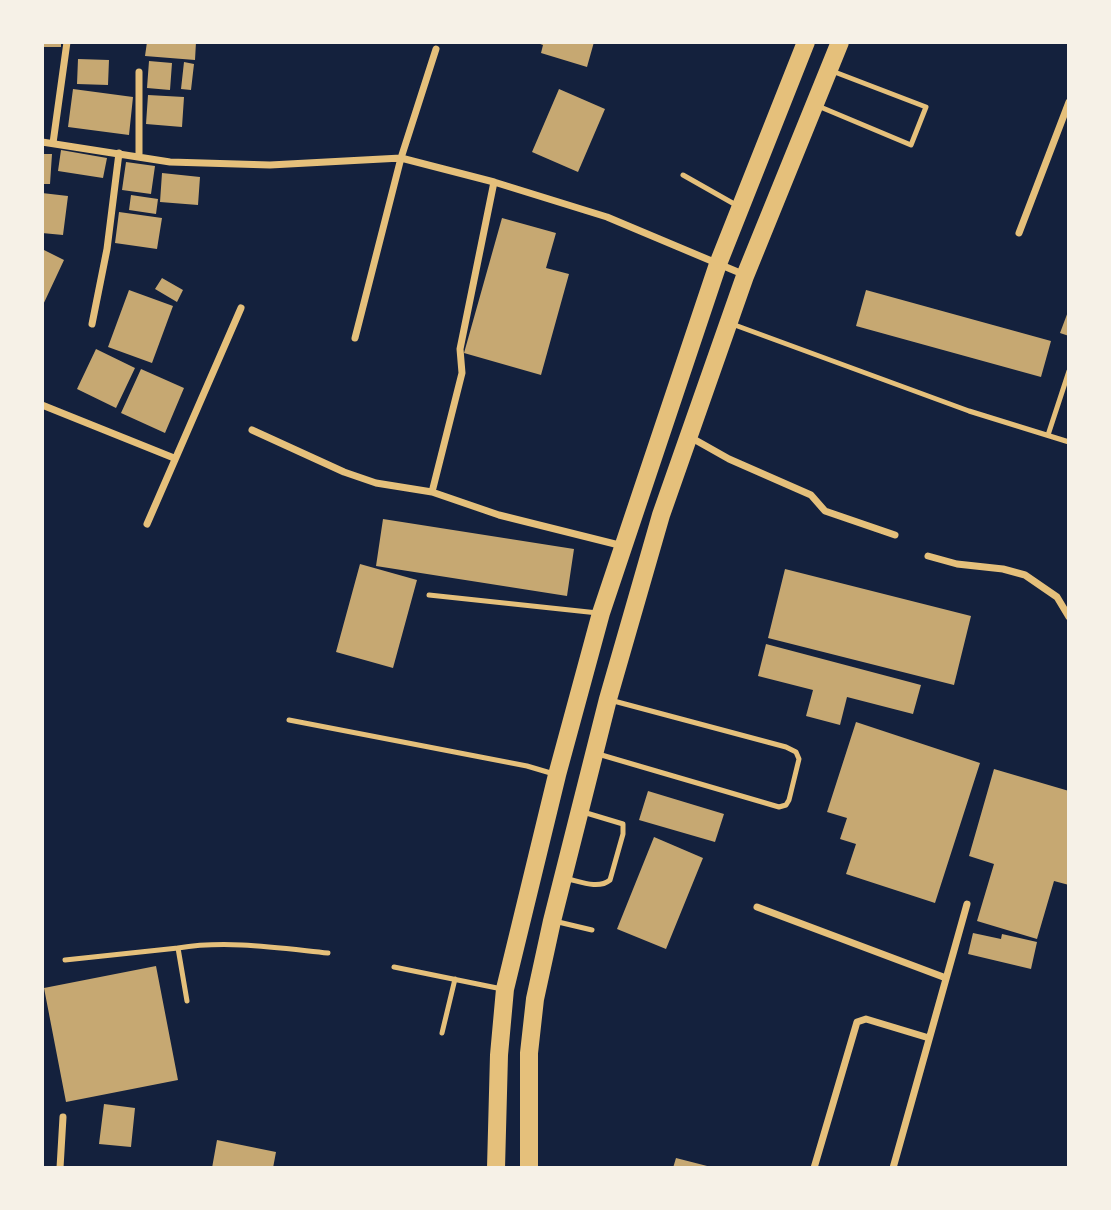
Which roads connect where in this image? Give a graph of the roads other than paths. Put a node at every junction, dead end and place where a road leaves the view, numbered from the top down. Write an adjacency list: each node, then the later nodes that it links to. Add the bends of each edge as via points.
1 (67, 42): 10 (street)
2 (806, 42): 16 (main road)
3 (840, 42): 5 (main road)
4 (436, 49): 13 (street)
5 (829, 69): 8 (main road); 8 (lane, via 926,107 911,145)
6 (139, 72): 12 (street)
7 (1069, 102): 17 (street)
8 (813, 104): 19 (main road)
9 (42, 142): 10 (street)
10 (53, 143): 11 (street)
11 (119, 153): 12 (street); 22 (street)
12 (139, 156): 13 (street, via 170,162 270,165)
13 (401, 158): 15 (street); 23 (street)
14 (683, 175): 16 (lane)
15 (494, 182): 18 (street, via 607,217); 31 (street, via 460,349 462,373)
16 (739, 206): 18 (main road)
17 (1019, 233)
18 (718, 264): 19 (street); 34 (main road)
19 (745, 276): 21 (main road)
20 (240, 309): 30 (street)
21 (729, 322): 27 (lane, via 957,407); 28 (main road)
22 (92, 324)
23 (355, 338)
24 (1069, 371): 27 (lane)
25 (42, 405): 30 (street)
26 (252, 430): 31 (street, via 344,472 376,483)
27 (1048, 435): 29 (lane)
28 (690, 437): 33 (street, via 811,495 825,511); 39 (main road, via 661,515)
29 (1069, 442)
30 (174, 457): 32 (street)
31 (432, 492): 34 (street, via 499,515)
32 (146, 524)
33 (895, 535)
34 (623, 547): 37 (main road)
35 (928, 556): 38 (street, via 1025,575 1057,597)
36 (429, 595): 37 (lane)
37 (601, 613): 42 (main road)
38 (1069, 617)
39 (608, 699): 41 (main road); 41 (lane, via 786,747 796,752 797,770 789,800 779,807)
40 (289, 720): 42 (lane)
41 (595, 753): 43 (main road)
42 (557, 775): 55 (main road)
43 (580, 811): 44 (main road); 44 (lane, via 623,824 623,834 605,884)
44 (563, 878): 47 (main road)
45 (967, 904): 53 (street)
46 (757, 907): 53 (street)
47 (552, 921): 48 (lane); 62 (main road, via 529,1053)
48 (592, 930)
49 (178, 948): 50 (lane, via 268,947); 51 (lane); 56 (lane)
50 (328, 953)
51 (65, 960)
52 (394, 967): 54 (lane)
53 (946, 978): 58 (street)
54 (455, 979): 55 (lane); 57 (lane)
55 (505, 989): 61 (main road)
56 (187, 1001)
57 (442, 1033)
58 (929, 1038): 63 (street, via 866,1019 857,1022); 64 (street)
59 (63, 1117): 60 (street)
60 (60, 1168)
61 (496, 1168)
62 (529, 1168)
63 (814, 1168)
64 (893, 1168)

